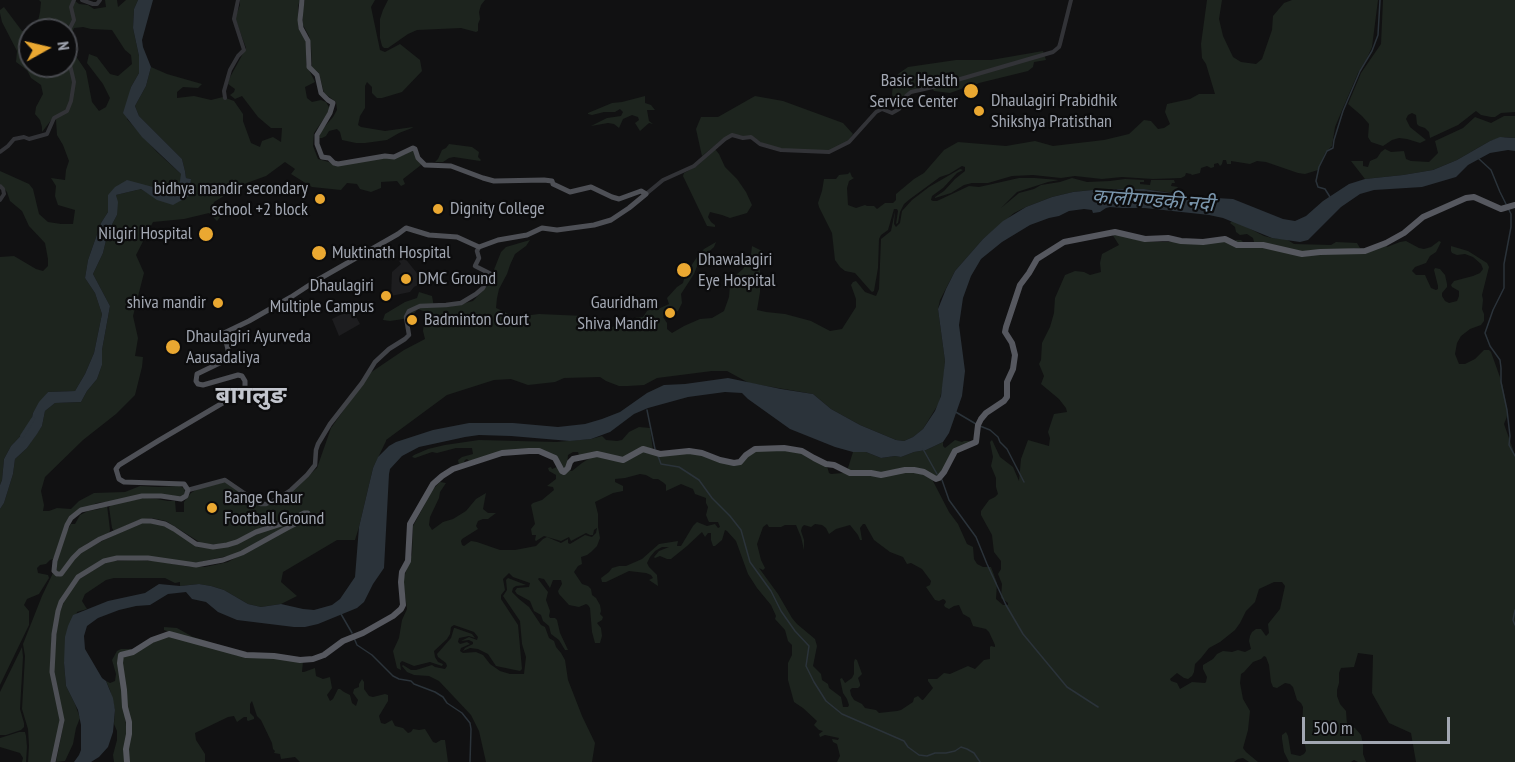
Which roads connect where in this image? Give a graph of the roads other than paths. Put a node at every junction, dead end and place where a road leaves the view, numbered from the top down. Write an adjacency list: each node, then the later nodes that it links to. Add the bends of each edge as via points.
1 (74, 0): 7 (street)
2 (82, 0): 3 (street, via 93,4)
3 (100, 0)
4 (238, 0): 9 (street, via 234,19 244,50 230,70)
5 (302, 0): 12 (main road, via 300,20 308,41 309,67 317,75 321,93 333,103 317,135 322,157 338,164 394,157 413,148 425,165 451,166 494,181 549,180 570,192 591,187 619,199 639,191)
6 (1071, 0): 12 (street, via 1059,47 1053,52 911,92 899,109 892,113 879,109 849,142 829,153 781,150 751,137 732,135 694,166 663,180)
7 (74, 18)
8 (73, 78): 10 (street, via 67,111 54,118 47,134 14,139)
9 (225, 98)
10 (0, 152)
11 (0, 186): 13 (street, via 4,194)
12 (646, 194): 15 (main road, via 611,220 557,230 542,228)
13 (0, 200)
14 (1510, 207): 18 (highway, via 1498,208 1474,197 1466,198 1423,217 1404,234 1366,251 1302,254 1258,244 1237,245 1225,239 1145,239 1115,232 1064,242 1037,259 1020,285 1005,330 1015,352 1007,397 983,416 976,442 955,451 939,478 914,470 881,475 850,473 791,448 755,449 734,463 702,453 660,454 643,449 623,460 597,454 573,459 564,472 555,458 539,451 502,453 453,469 433,484 410,526 401,609 321,657 300,660 246,655 169,634 122,655 129,722)
15 (479, 247): 16 (main road, via 475,266 491,274 483,288 460,303 420,306 409,311 409,335 375,362 318,444 315,465 291,490 266,504 260,504 225,480); 16 (main road, via 457,237 406,228 224,333 230,358 195,378 201,385 242,376 246,384 243,391 116,469 124,482 184,484)
16 (188, 490): 17 (main road, via 181,499 142,496 85,508 67,525 55,573 61,574 77,553 100,539 142,521 165,524 196,544 213,547 237,542 304,513 309,517 223,560 196,565 117,558 78,577 58,611 53,640 52,678 62,720)
17 (53, 762)
18 (127, 762)

